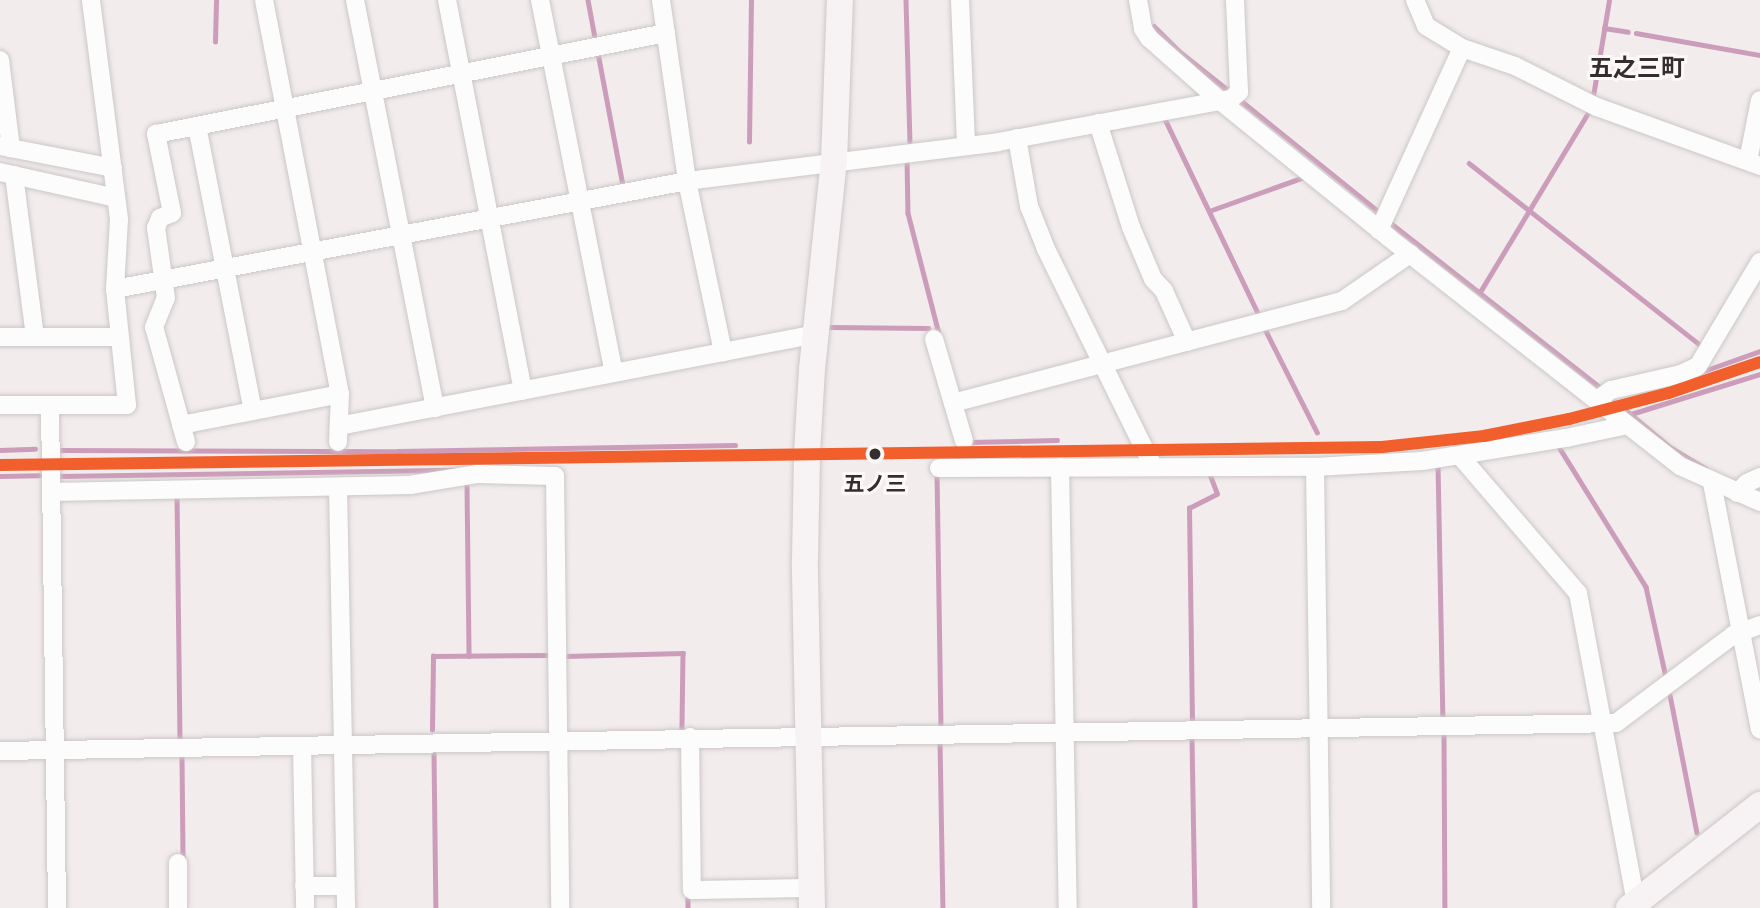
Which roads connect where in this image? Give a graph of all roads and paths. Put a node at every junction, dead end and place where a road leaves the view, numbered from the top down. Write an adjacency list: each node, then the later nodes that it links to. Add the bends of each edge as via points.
1 (91, 0): 28 (street)
2 (264, 0): 20 (street)
3 (355, 0): 17 (street)
4 (447, 0): 16 (street)
5 (540, 0): 14 (street)
6 (661, 0): 12 (street)
7 (840, 0): 26 (street)
8 (960, 0): 24 (street)
9 (1138, 0): 18 (street, via 1149,38)
10 (1235, 0): 18 (street)
11 (1415, 0): 13 (street, via 1426,26)
12 (666, 33): 14 (street); 30 (street)
13 (1462, 48): 27 (street, via 1515,66 1597,107); 34 (street)
14 (551, 56): 16 (street); 32 (street)
15 (0, 60): 25 (street)
16 (460, 73): 17 (street); 33 (street)
17 (373, 90): 20 (street); 35 (street)
18 (1230, 97): 21 (street); 34 (street)
19 (1760, 100): 27 (street)
20 (285, 108): 22 (street); 36 (street)
21 (1098, 123): 23 (street); 47 (street, via 1130,226)
22 (197, 125): 39 (street); 40 (street, via 156,134 172,214 160,219 156,228)
23 (1017, 138): 24 (street); 49 (street, via 1029,206)
24 (965, 145): 26 (street)
25 (5, 147): 28 (street)
26 (834, 161): 30 (street); 42 (street)
27 (1754, 163)
28 (113, 169): 31 (street)
29 (7, 174): 31 (street); 44 (street)
30 (687, 181): 32 (street); 48 (street)
31 (116, 198): 41 (street)
32 (580, 202): 33 (street); 50 (street)
33 (492, 220): 35 (street); 51 (street)
34 (1379, 230): 37 (street)
35 (401, 236): 36 (street); 57 (street)
36 (313, 253): 39 (street); 52 (street)
37 (1410, 254): 47 (street, via 1342,301); 53 (street)
38 (1760, 262): 53 (street, via 1698,366 1611,390)
39 (225, 269): 40 (street); 58 (street)
40 (163, 280): 41 (street); 58 (street, via 166,298 154,327 183,434)
41 (115, 289): 45 (street)
42 (816, 334): 48 (street); 78 (street, via 805,560)
43 (0, 337): 44 (street)
44 (35, 337): 45 (street)
45 (120, 337): 56 (street, via 127,405)
46 (934, 340): 54 (street)
47 (1187, 342): 49 (street)
48 (723, 352): 50 (street)
49 (1102, 364): 54 (street); 62 (street)
50 (614, 373): 51 (street)
51 (523, 391): 57 (street)
52 (340, 394): 57 (street, via 339,434); 58 (street)
53 (1597, 400): 59 (street)
54 (953, 403): 60 (street)
55 (0, 405): 56 (street)
56 (50, 405): 69 (street)
57 (435, 408)
58 (253, 411)
59 (1627, 425): 61 (street); 67 (street, via 1680,466)
60 (964, 441)
61 (1460, 456): 64 (street); 74 (street, via 1578,593)
62 (1153, 466): 63 (street); 64 (street)
63 (1060, 467): 65 (street); 77 (street)
64 (1315, 467): 75 (street)
65 (939, 468)
66 (1760, 477): 70 (street)
67 (1712, 483): 70 (street); 73 (street)
68 (338, 486): 69 (street); 80 (street, via 410,485 478,474 555,476); 81 (street)
69 (51, 492): 83 (street)
70 (1737, 493): 71 (street)
71 (1760, 502)
72 (1760, 625): 73 (street)
73 (1742, 633): 74 (street, via 1733,635 1616,723); 76 (street)
74 (1602, 723): 75 (street); 90 (street)
75 (1318, 728): 77 (street); 97 (street)
76 (1760, 729)
77 (1066, 730): 78 (street); 96 (street)
78 (809, 736): 79 (street); 89 (street)
79 (690, 737): 80 (street); 89 (street, via 692,890)
80 (559, 739): 81 (street); 95 (street)
81 (341, 743): 82 (street); 88 (street)
82 (302, 746): 83 (street); 87 (street)
83 (53, 750): 84 (street); 91 (street)
84 (0, 751)
85 (1760, 805): 90 (street)
86 (178, 863): 92 (street)
87 (304, 886): 88 (street); 93 (street)
88 (345, 886): 94 (street)
89 (811, 898)
90 (1633, 905)
91 (57, 908)
92 (178, 908)
93 (305, 908)
94 (346, 908)
95 (560, 908)
96 (1068, 908)
97 (1321, 908)

